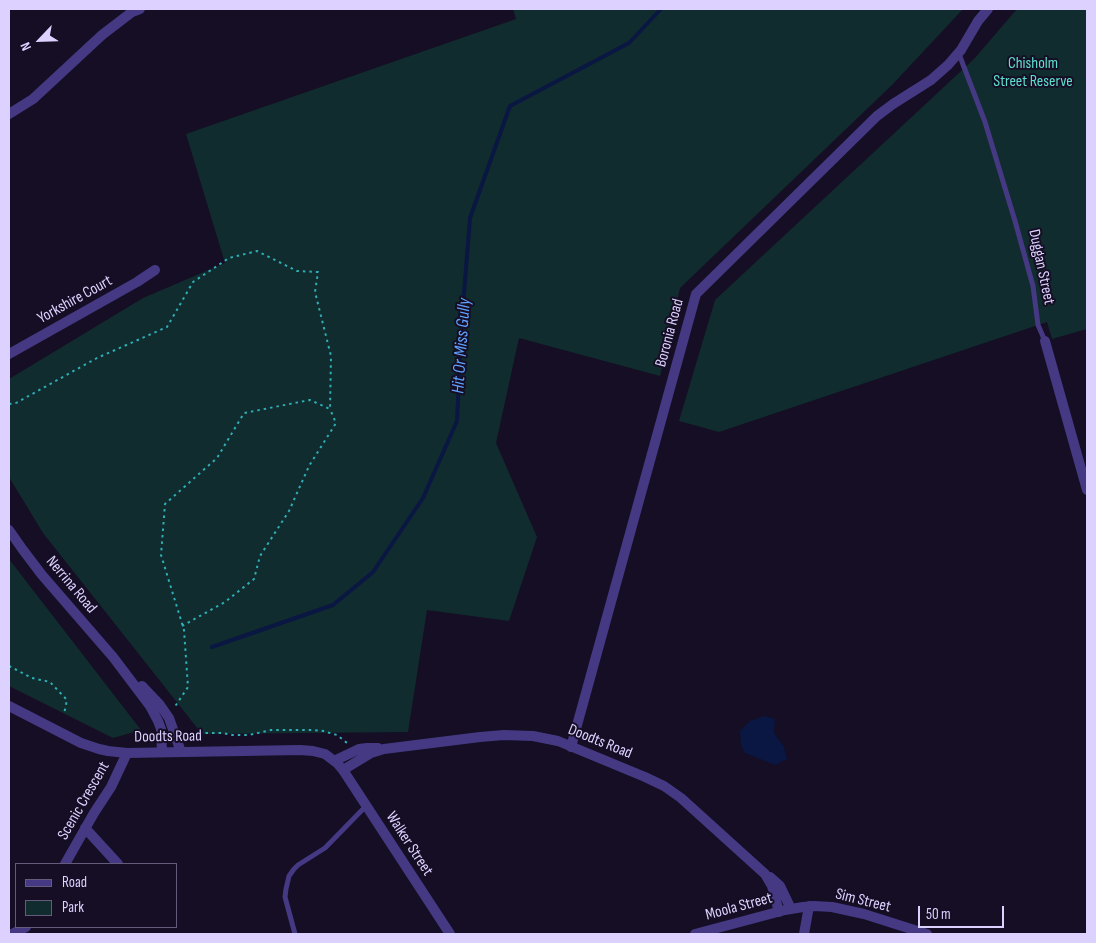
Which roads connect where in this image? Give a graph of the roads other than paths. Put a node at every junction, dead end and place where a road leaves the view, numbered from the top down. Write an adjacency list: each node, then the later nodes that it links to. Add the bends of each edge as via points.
1 (140, 9): 4 (street, via 102,35 38,94)
2 (988, 9): 3 (street, Boronia Road)
3 (959, 53): 6 (lane, Duggan Street, via 986,122 1033,286 1039,327); 12 (street, Boronia Road, via 935,77 877,116 696,294)
4 (9, 114)
5 (155, 270): 7 (street, Yorkshire Court)
6 (1045, 341): 8 (street, Duggan Street)
7 (9, 354)
8 (1087, 490)
9 (9, 530): 10 (street, Nerrina Road, via 42,575)
10 (113, 657): 14 (street, Nerrina Road, via 156,716 161,729); 15 (street, Nerrina Road, via 157,701 176,734)
11 (9, 706): 16 (street, Doodts Road, via 87,745)
12 (571, 746): 13 (street, Doodts Road, via 544,737 517,735); 23 (street, Doodts Road, via 673,792)
13 (392, 748): 17 (street, Doodts Road, via 367,748); 18 (street, Doodts Road, via 373,752)
14 (162, 752): 15 (street, Doodts Road); 16 (street, Doodts Road)
15 (181, 752): 17 (street, Doodts Road, via 309,750)
16 (127, 753): 20 (street, Scenic Crescent, via 111,787)
17 (334, 760): 18 (street, Doodts Road)
18 (342, 770): 19 (street, Walker Street)
19 (366, 806): 29 (lane, via 325,848 290,873 285,895); 30 (street, Walker Street)
20 (85, 828): 21 (street, Scenic Crescent); 22 (street)
21 (66, 863)
22 (117, 863)
23 (763, 872): 25 (street, Doodts Road, via 780,886); 26 (street, Doodts Road, via 771,883)
24 (809, 906): 25 (street, Sim Street); 32 (street); 33 (street, Sim Street, via 853,911)
25 (791, 909): 26 (street, Moola Street)
26 (779, 912): 31 (street, Moola Street)
27 (24, 928): 28 (street)
28 (12, 934)
29 (294, 934)
30 (450, 934)
31 (695, 934)
32 (804, 934)
33 (927, 934)

